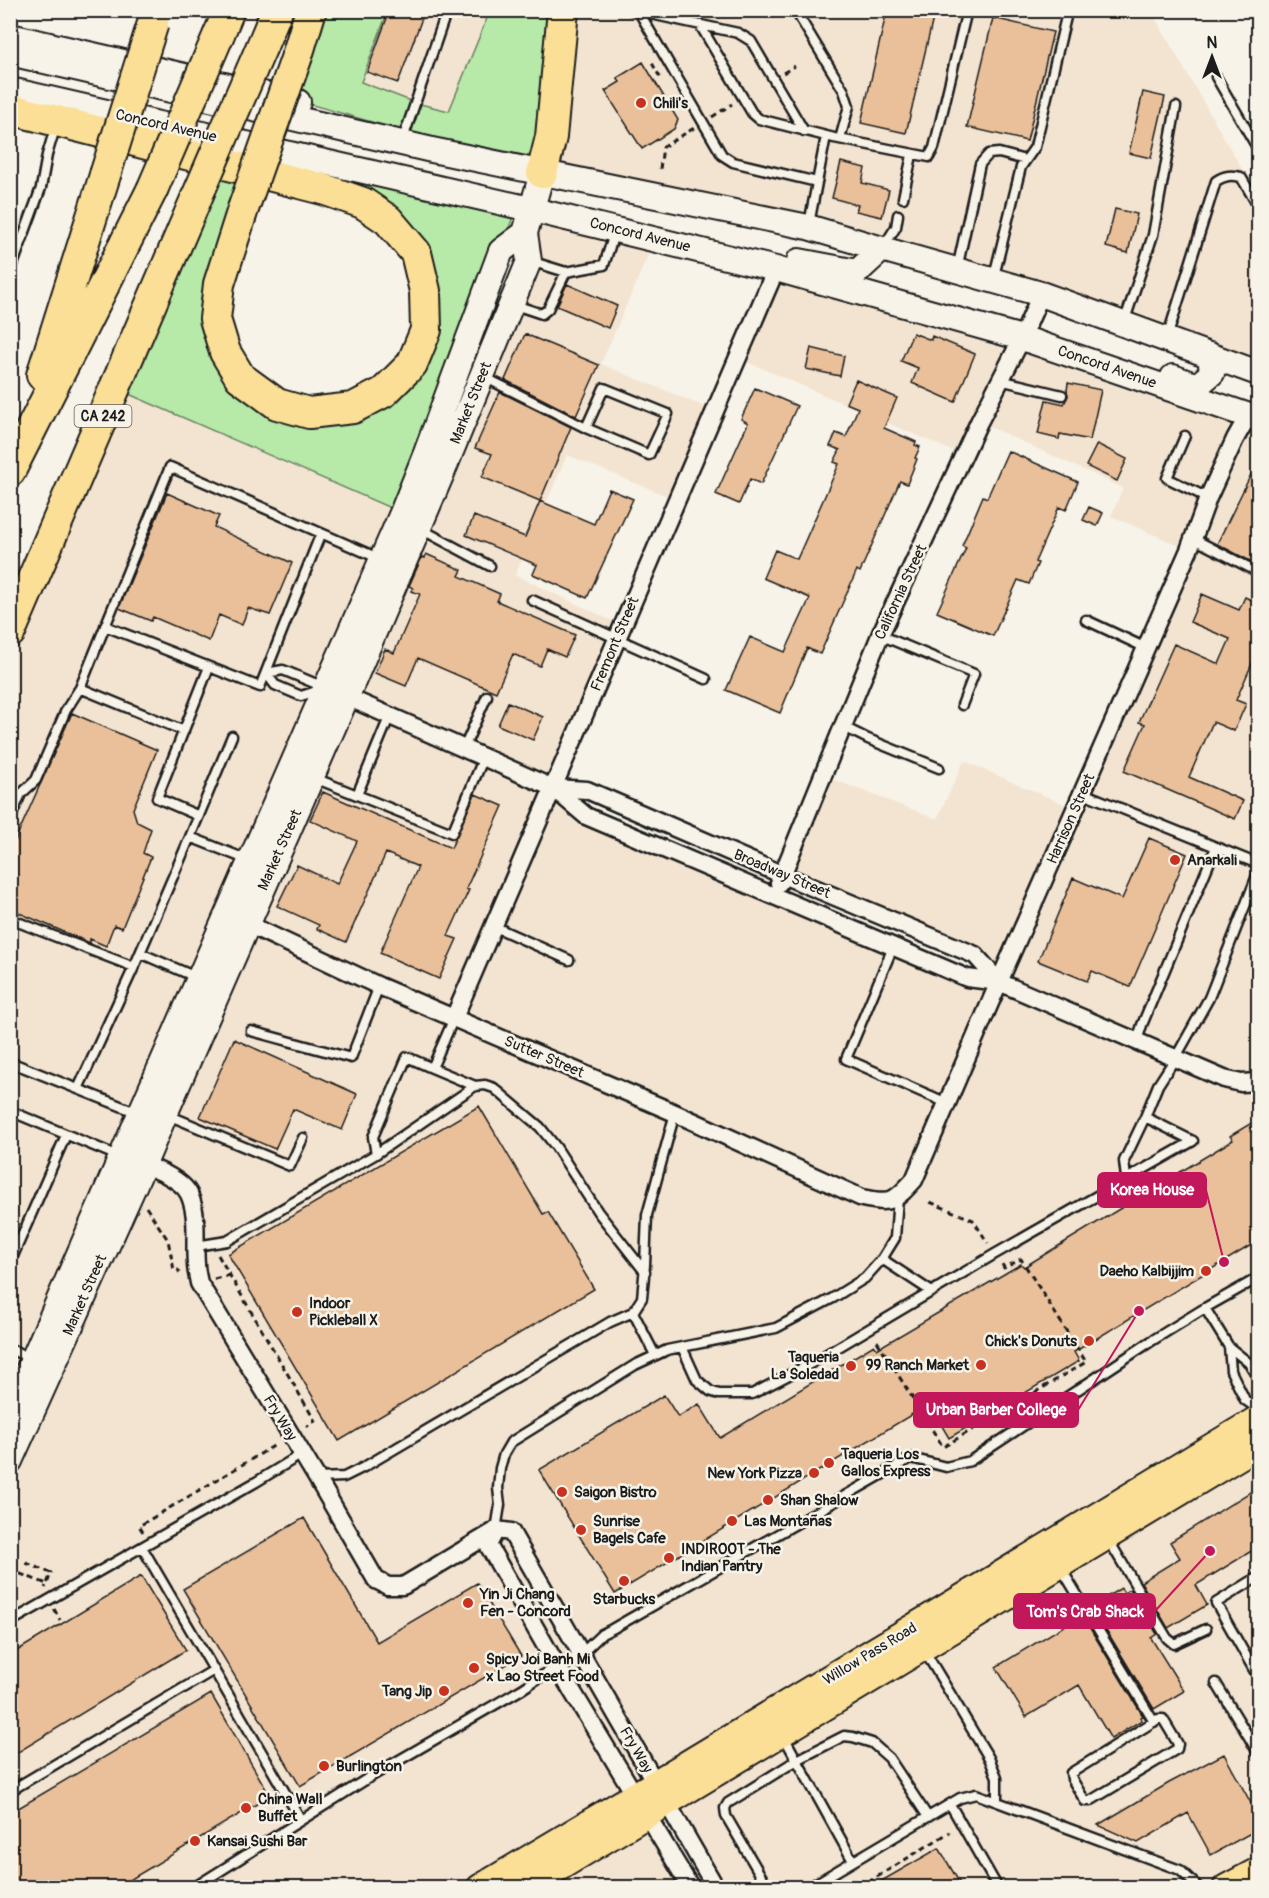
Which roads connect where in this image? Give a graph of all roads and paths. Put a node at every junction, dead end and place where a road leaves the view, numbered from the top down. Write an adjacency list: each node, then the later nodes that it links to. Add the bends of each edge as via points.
1 (277, 10): 73 (highway, CA 242, bridge)
2 (311, 10): 21 (highway, bridge, via 297,56 243,208 219,284 214,319 225,352 240,377 276,404 309,413 353,408 384,392 412,364 426,330 426,291 416,253 388,220 363,203 323,189)
3 (447, 10): 24 (lane)
4 (564, 10): 32 (highway, via 551,137)
5 (795, 10): 26 (lane, via 844,91 849,106)
6 (967, 10): 29 (lane, via 934,148 929,157)
7 (636, 11): 11 (lane); 22 (lane)
8 (156, 17): 62 (highway, bridge)
9 (1066, 17): 30 (lane, via 1035,147)
10 (224, 22): 62 (highway, bridge, via 152,190)
11 (700, 25): 16 (lane, via 738,33 751,41); 18 (lane)
12 (10, 36): 24 (main road, via 352,115)
13 (10, 53): 28 (main road)
14 (795, 66): 16 (path)
15 (1216, 76): 27 (lane)
16 (773, 79): 23 (lane)
17 (10, 90): 36 (main road, Concord Avenue)
18 (743, 97): 22 (path); 23 (lane, via 759,119)
19 (1176, 107): 50 (lane, via 1153,234)
20 (10, 109): 21 (highway)
21 (57, 121): 46 (lane, via 41,188)
22 (703, 122): 31 (path, via 663,147); 33 (lane, via 722,155 733,162)
23 (804, 131): 25 (lane)
24 (405, 133): 28 (main road)
25 (826, 136): 26 (lane); 33 (lane)
26 (840, 139): 29 (lane)
27 (1258, 149)
28 (432, 150): 32 (main road)
29 (912, 154): 34 (lane)
30 (1025, 160): 44 (lane, via 999,153 989,154 980,164); 47 (lane)
31 (660, 169)
32 (542, 173): 36 (main road, Market Street); 38 (main road)
33 (817, 182): 38 (lane)
34 (903, 198)
35 (1258, 206): 52 (lane, via 1241,177 1223,176 1216,181)
36 (532, 209): 39 (main road, Concord Avenue); 40 (main road, Market Street)
37 (898, 215): 41 (lane, via 896,227)
38 (808, 226): 41 (main road)
39 (616, 229): 43 (main road, Concord Avenue); 45 (lane, via 604,265)
40 (525, 233): 42 (main road, Market Street); 64 (main road, Market Street, via 501,251 426,453)
41 (882, 249): 43 (main road, via 857,272 795,260 783,261); 44 (main road)
42 (529, 261): 45 (lane); 49 (main road, Market Street)
43 (776, 269): 51 (main road, Concord Avenue); 75 (street, Fremont Street)
44 (957, 270): 47 (main road)
45 (566, 272): 49 (lane, via 549,309 542,314)
46 (10, 273)
47 (993, 280): 48 (main road)
48 (1041, 294): 50 (main road); 51 (street, California Street)
49 (512, 304): 56 (main road, Market Street)
50 (1124, 324): 52 (main road)
51 (1022, 339): 54 (main road, Concord Avenue); 57 (street, California Street)
52 (1167, 339): 53 (main road)
53 (1210, 355): 54 (main road, via 1212,373 1197,386 1126,359); 55 (main road)
54 (1087, 360): 59 (main road, Concord Avenue)
55 (1258, 373)
56 (482, 376): 60 (lane); 64 (main road, Market Street)
57 (1000, 380): 58 (lane); 74 (street, California Street)
58 (1062, 395)
59 (1255, 414): 63 (street, Harrison Street, via 1235,439)
60 (586, 428): 60 (lane, via 649,455 668,414 604,388)
61 (1185, 436): 63 (lane, via 1167,478)
62 (14, 464)
63 (1208, 498): 66 (street, Harrison Street)
64 (409, 523): 67 (main road, Market Street); 68 (lane); 81 (main road, Market Street)
65 (321, 533): 67 (lane); 72 (lane, via 170,467); 78 (lane)
66 (1194, 539): 69 (lane); 76 (street, Harrison Street)
67 (382, 560): 81 (main road, Market Street)
68 (490, 566)
69 (1258, 572)
70 (532, 600): 75 (lane)
71 (1086, 620): 76 (lane)
72 (105, 626): 77 (lane); 80 (lane)
73 (10, 632)
74 (880, 635): 83 (lane, via 974,674); 85 (street, California Street)
75 (617, 639): 79 (lane); 92 (street, Fremont Street)
76 (1146, 648): 93 (street, Harrison Street)
77 (209, 667): 78 (lane, via 260,687); 86 (lane)
78 (266, 673): 81 (lane, via 283,669); 81 (lane, via 275,685 301,696)
79 (706, 679)
80 (80, 687): 86 (lane); 96 (lane, via 36,780 21,794)
81 (337, 692): 84 (street, Broadway Street); 91 (main road, Market Street); 99 (main road, Market Street)
82 (487, 696): 88 (lane)
83 (962, 705)
84 (390, 715): 88 (street, Broadway Street); 94 (lane)
85 (844, 727): 90 (lane); 102 (street, California Street)
86 (184, 731): 95 (lane, via 157,798)
87 (231, 736): 95 (lane)
88 (464, 748): 89 (street, Broadway Street)
89 (484, 757): 92 (street, Broadway Street); 94 (lane, via 452,833)
90 (939, 768)
91 (312, 777): 94 (lane); 105 (main road, Market Street)
92 (554, 788): 102 (street, Broadway Street, via 587,790); 103 (street, Broadway Street, via 586,816); 106 (street, Fremont Street)
93 (1083, 793): 98 (lane); 112 (street, Harrison Street)
94 (357, 795)
95 (199, 816): 97 (lane)
96 (10, 819)
97 (190, 837): 99 (lane); 108 (lane)
98 (1216, 847): 100 (lane); 116 (lane)
99 (250, 861): 105 (main road, Market Street)
100 (1258, 864)
101 (1258, 873): 117 (lane, via 1209,998)
102 (783, 875): 103 (street, California Street); 112 (street, Broadway Street, via 975,955)
103 (774, 895): 107 (street, Broadway Street)
104 (10, 919): 110 (lane)
105 (237, 919): 111 (main road, Market Street); 113 (street, Sutter Street); 127 (main road, Market Street)
106 (493, 926): 109 (lane); 114 (street, Fremont Street)
107 (893, 947): 112 (street, Broadway Street, via 967,978); 123 (lane, via 846,1059)
108 (140, 953): 110 (lane); 111 (lane)
109 (569, 960)
110 (134, 967): 122 (lane)
111 (199, 979): 126 (main road, Market Street)
112 (999, 982): 116 (street, Broadway Street); 123 (street, Harrison Street)
113 (379, 986): 114 (street, Sutter Street); 115 (lane, via 351,1058)
114 (454, 1018): 119 (lane); 125 (street, Sutter Street)
115 (251, 1030)
116 (1137, 1041): 117 (street, Broadway Street)
117 (1176, 1057): 120 (street, Broadway Street, via 1224,1079); 128 (lane, via 1158,1085)
118 (10, 1062): 122 (lane)
119 (432, 1068): 121 (lane); 131 (lane, via 407,1057 373,1137)
120 (1258, 1082)
121 (475, 1086): 131 (lane); 141 (lane, via 494,1088 540,1127)
122 (78, 1089): 126 (lane)
123 (947, 1102): 135 (street, Harrison Street, via 914,1180)
124 (10, 1111): 129 (lane)
125 (675, 1113): 135 (street, Sutter Street, via 862,1198 884,1203); 141 (lane, via 647,1215)
126 (140, 1114): 132 (main road, Market Street)
127 (165, 1114): 130 (lane, via 290,1167); 133 (main road, Market Street)
128 (1145, 1117): 134 (lane, via 1124,1161); 134 (lane, via 1193,1140)
129 (66, 1135): 132 (lane); 140 (lane)
130 (303, 1138)
131 (376, 1155): 137 (lane, via 227,1241)
132 (121, 1157): 133 (street, Fry Way); 151 (main road, Market Street)
133 (144, 1164): 137 (street, Fry Way, via 179,1182 189,1193 195,1214); 158 (main road, Market Street)
134 (1126, 1179): 138 (lane)
135 (898, 1197): 139 (lane, via 895,1238)
136 (930, 1202): 138 (path, via 973,1220)
137 (196, 1246): 157 (street, Fry Way, via 199,1283)
138 (995, 1254): 143 (lane); 146 (path, via 1004,1268 1021,1259 1086,1362 943,1447)
139 (882, 1259): 143 (lane); 147 (lane, via 865,1278 776,1328)
140 (10, 1263)
141 (645, 1272): 145 (lane, via 642,1298)
142 (1258, 1278): 144 (lane)
143 (932, 1292): 147 (lane, via 752,1394 710,1391 697,1380)
144 (1205, 1308): 148 (lane); 170 (lane, via 970,1461 946,1467 911,1458 602,1634)
145 (633, 1312): 150 (lane); 159 (lane, via 364,1467 344,1477)
146 (878, 1341)
147 (682, 1347): 150 (lane)
148 (1229, 1347): 152 (lane, via 1249,1363); 153 (lane, via 1231,1371 1245,1400)
149 (10, 1349): 151 (lane)
150 (655, 1355): 160 (lane, via 511,1442 500,1468)
151 (33, 1359): 154 (main road, Market Street)
152 (1258, 1378)
153 (1258, 1409)
154 (10, 1412)
155 (1258, 1419): 182 (main road, Willow Pass Road)
156 (1258, 1445): 161 (main road, Willow Pass Road)
157 (302, 1454): 159 (street, Fry Way); 162 (lane)
158 (10, 1461)
159 (316, 1478): 160 (street, Fry Way, via 376,1580 388,1586 403,1586)
160 (496, 1530): 170 (street, Fry Way, via 511,1532); 171 (street, Fry Way, via 488,1545)
161 (1106, 1536): 164 (main road, Willow Pass Road); 168 (lane, via 1167,1638 1174,1644)
162 (142, 1547): 167 (lane); 172 (lane)
163 (26, 1563): 166 (path, via 51,1573)
164 (1059, 1565): 169 (main road, Willow Pass Road); 175 (lane)
165 (1258, 1577): 173 (lane, via 1216,1603)
166 (47, 1584)
167 (10, 1622)
168 (1206, 1629)
169 (922, 1647): 176 (main road, Willow Pass Road); 183 (lane, via 989,1758 997,1777)
170 (581, 1654): 171 (lane); 182 (street, Fry Way)
171 (557, 1666): 182 (street, Fry Way); 186 (lane)
172 (214, 1670): 181 (lane); 186 (lane)
173 (1258, 1677)
174 (1216, 1683): 178 (lane)
175 (1154, 1722): 175 (lane, via 1071,1773 1085,1801 1178,1749 1163,1719)
176 (782, 1732): 180 (lane); 182 (main road, Willow Pass Road)
177 (1258, 1734): 178 (lane)
178 (1250, 1739): 179 (lane)
179 (1258, 1753)
180 (797, 1760): 185 (lane, via 844,1736 872,1743 889,1758); 188 (lane); 195 (lane, via 725,1808)
181 (10, 1791)
182 (651, 1799): 190 (main road, Willow Pass Road); 192 (main road, Willow Pass Road); 193 (street, Fry Way); 194 (street, Fry Way)
183 (997, 1801): 184 (lane, via 976,1794); 199 (lane, via 1179,1870)
184 (950, 1804): 185 (lane); 198 (lane)
185 (928, 1817): 188 (lane)
186 (301, 1820): 191 (lane)
187 (950, 1832): 197 (path)
188 (853, 1861): 196 (lane)
189 (1258, 1871): 200 (main road)
190 (533, 1885)
191 (193, 1887)
192 (480, 1887)
193 (691, 1887)
194 (716, 1887)
195 (768, 1887)
196 (808, 1887)
197 (859, 1887)
198 (998, 1887)
199 (1199, 1887)
200 (1226, 1887)

